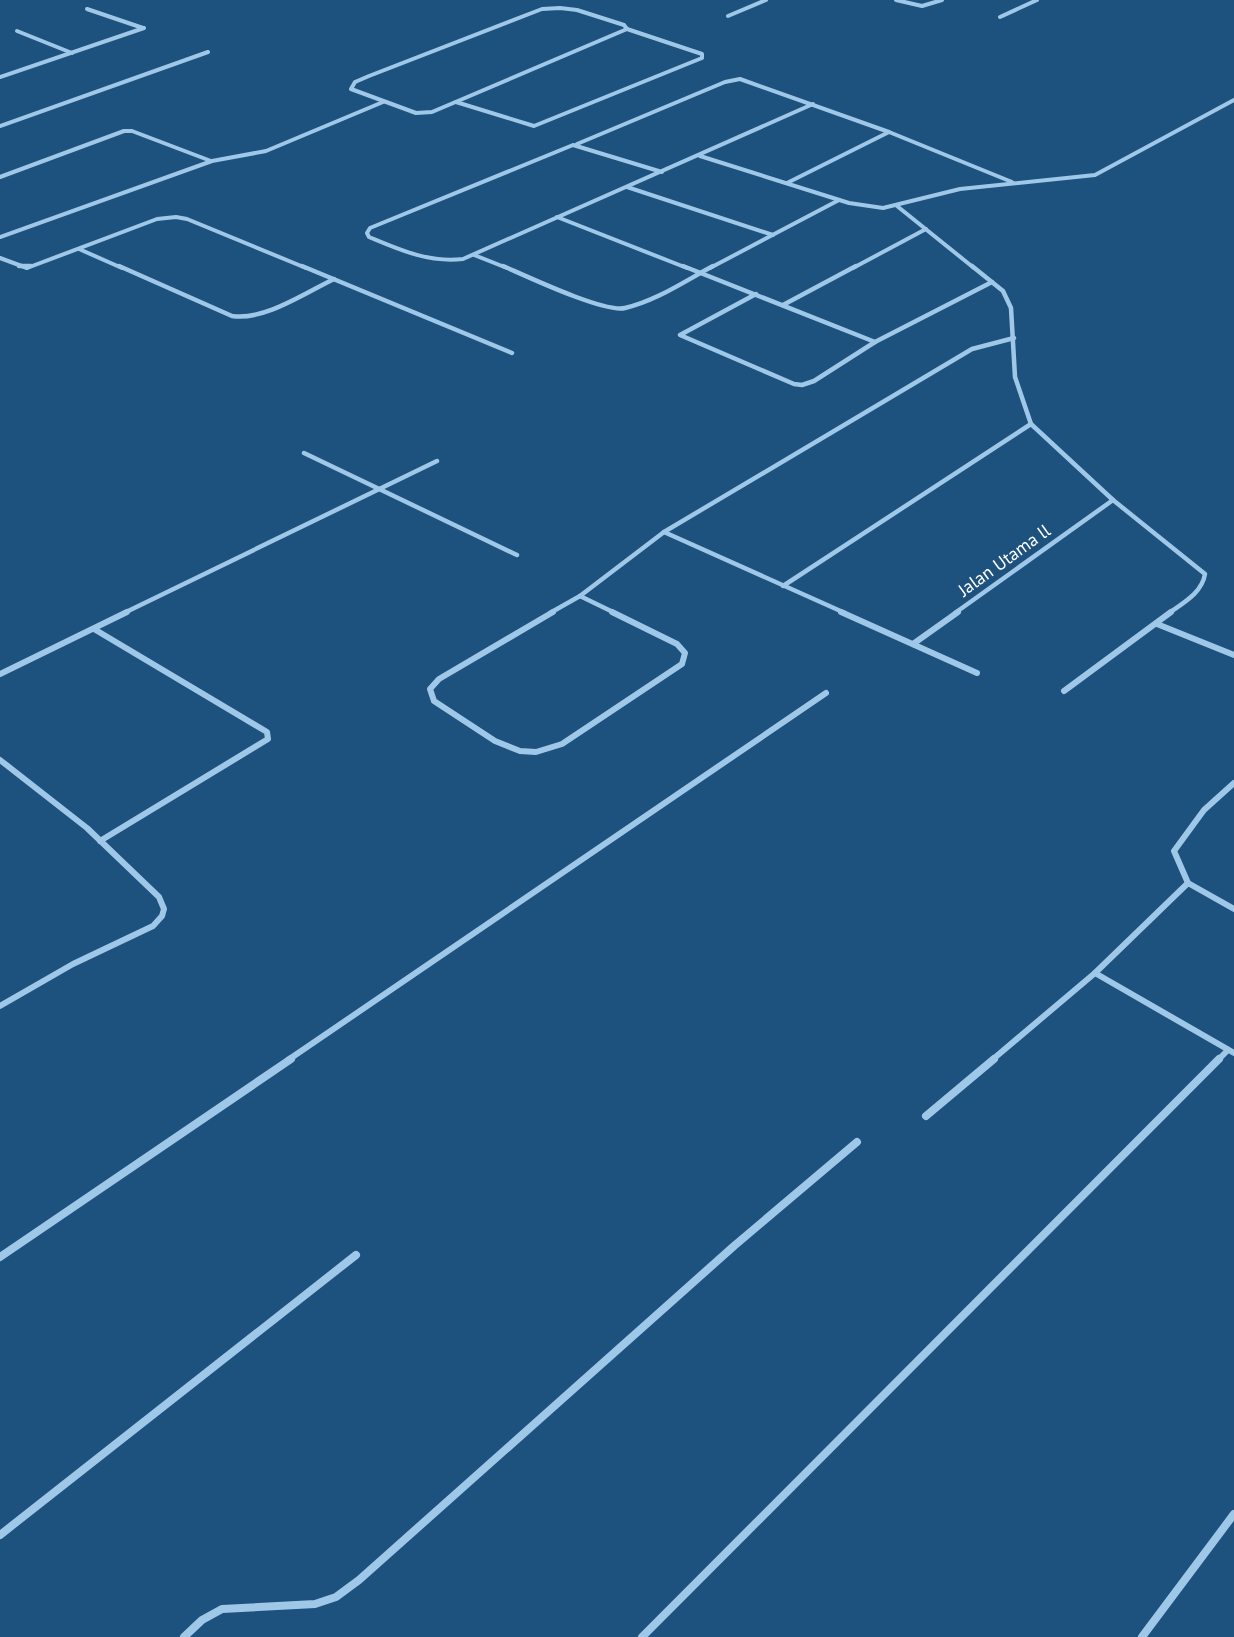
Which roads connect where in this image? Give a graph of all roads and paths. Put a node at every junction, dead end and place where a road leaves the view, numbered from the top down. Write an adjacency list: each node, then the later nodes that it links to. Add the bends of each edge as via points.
1 (766, 0): 6 (street)
2 (896, 0): 3 (street, via 922,6)
3 (942, 0)
4 (1036, 0): 7 (street)
5 (87, 9): 11 (street, via 144,28)
6 (728, 16)
7 (1000, 17)
8 (627, 29): 14 (street, via 577,10 542,9 351,85 351,89); 15 (street); 15 (street, via 702,54 702,58 534,126)
9 (17, 31): 11 (street)
10 (208, 52): 17 (street)
11 (72, 53): 12 (street)
12 (0, 77)
13 (1234, 100): 24 (street, via 1095,175)
14 (383, 102): 15 (street, via 424,114); 21 (street, via 266,151)
15 (456, 102)
16 (813, 104): 18 (street); 19 (street, via 731,80); 20 (street)
17 (0, 126)
18 (889, 132): 24 (street); 25 (street)
19 (576, 145): 22 (street); 34 (street, via 367,231 369,237 433,261 447,262)
20 (700, 156): 22 (street); 25 (street)
21 (212, 161): 23 (street, via 124,131); 32 (street)
22 (662, 172): 26 (street)
23 (0, 177)
24 (1013, 182): 28 (street, via 960,189)
25 (787, 183): 27 (street)
26 (627, 186): 29 (street); 31 (street)
27 (840, 200): 28 (street, via 867,206); 31 (street)
28 (897, 206): 30 (street)
29 (557, 217): 34 (street); 36 (street)
30 (926, 229): 38 (street); 40 (street)
31 (773, 235): 36 (street)
32 (0, 237)
33 (79, 249): 35 (street, via 27,268); 37 (street, via 158,219 176,217); 37 (street, via 232,316 259,315)
34 (474, 255): 36 (street, via 619,309 644,302)
35 (0, 258)
36 (701, 272): 39 (street)
37 (334, 279): 43 (street)
38 (992, 282): 41 (street, via 1003,291 1011,308); 42 (street)
39 (756, 294): 40 (street); 42 (street, via 680,335 802,386)
40 (783, 305): 42 (street)
41 (1014, 338): 44 (street, via 1015,377); 49 (street, via 972,349)
42 (875, 342)
43 (513, 353)
44 (1031, 424): 48 (street); 51 (street)
45 (304, 453): 47 (street)
46 (437, 461): 47 (street)
47 (381, 489): 50 (street); 54 (street)
48 (1113, 500): 53 (street, via 1205,574 1193,596); 55 (street, Jalan Utama ll)
49 (664, 532): 51 (street); 52 (street)
50 (517, 555)
51 (783, 586): 55 (street)
52 (580, 596): 52 (street, via 677,644 685,653 682,664 562,744 536,752 520,751 495,741 434,701 430,689 439,679)
53 (1158, 624): 56 (street); 59 (street)
54 (94, 628): 58 (street); 63 (street, via 267,732 268,739)
55 (913, 644): 57 (street)
56 (1234, 655)
57 (977, 673)
58 (0, 674)
59 (1064, 692)
60 (826, 693): 72 (street)
61 (0, 760): 63 (street)
62 (1234, 783): 64 (street, via 1203,810 1174,851)
63 (100, 841): 67 (street, via 164,903 164,916 153,926 73,964)
64 (1188, 883): 65 (street); 66 (street)
65 (1234, 909)
66 (1095, 973): 68 (street); 69 (street)
67 (0, 1006)
68 (1231, 1052): 76 (street)
69 (926, 1116)
70 (857, 1142): 75 (street, via 336,1597 315,1604 222,1609 202,1620)
71 (356, 1255): 74 (street)
72 (0, 1257)
73 (1234, 1514): 77 (street)
74 (0, 1534)
75 (184, 1637)
76 (642, 1637)
77 (1142, 1637)

